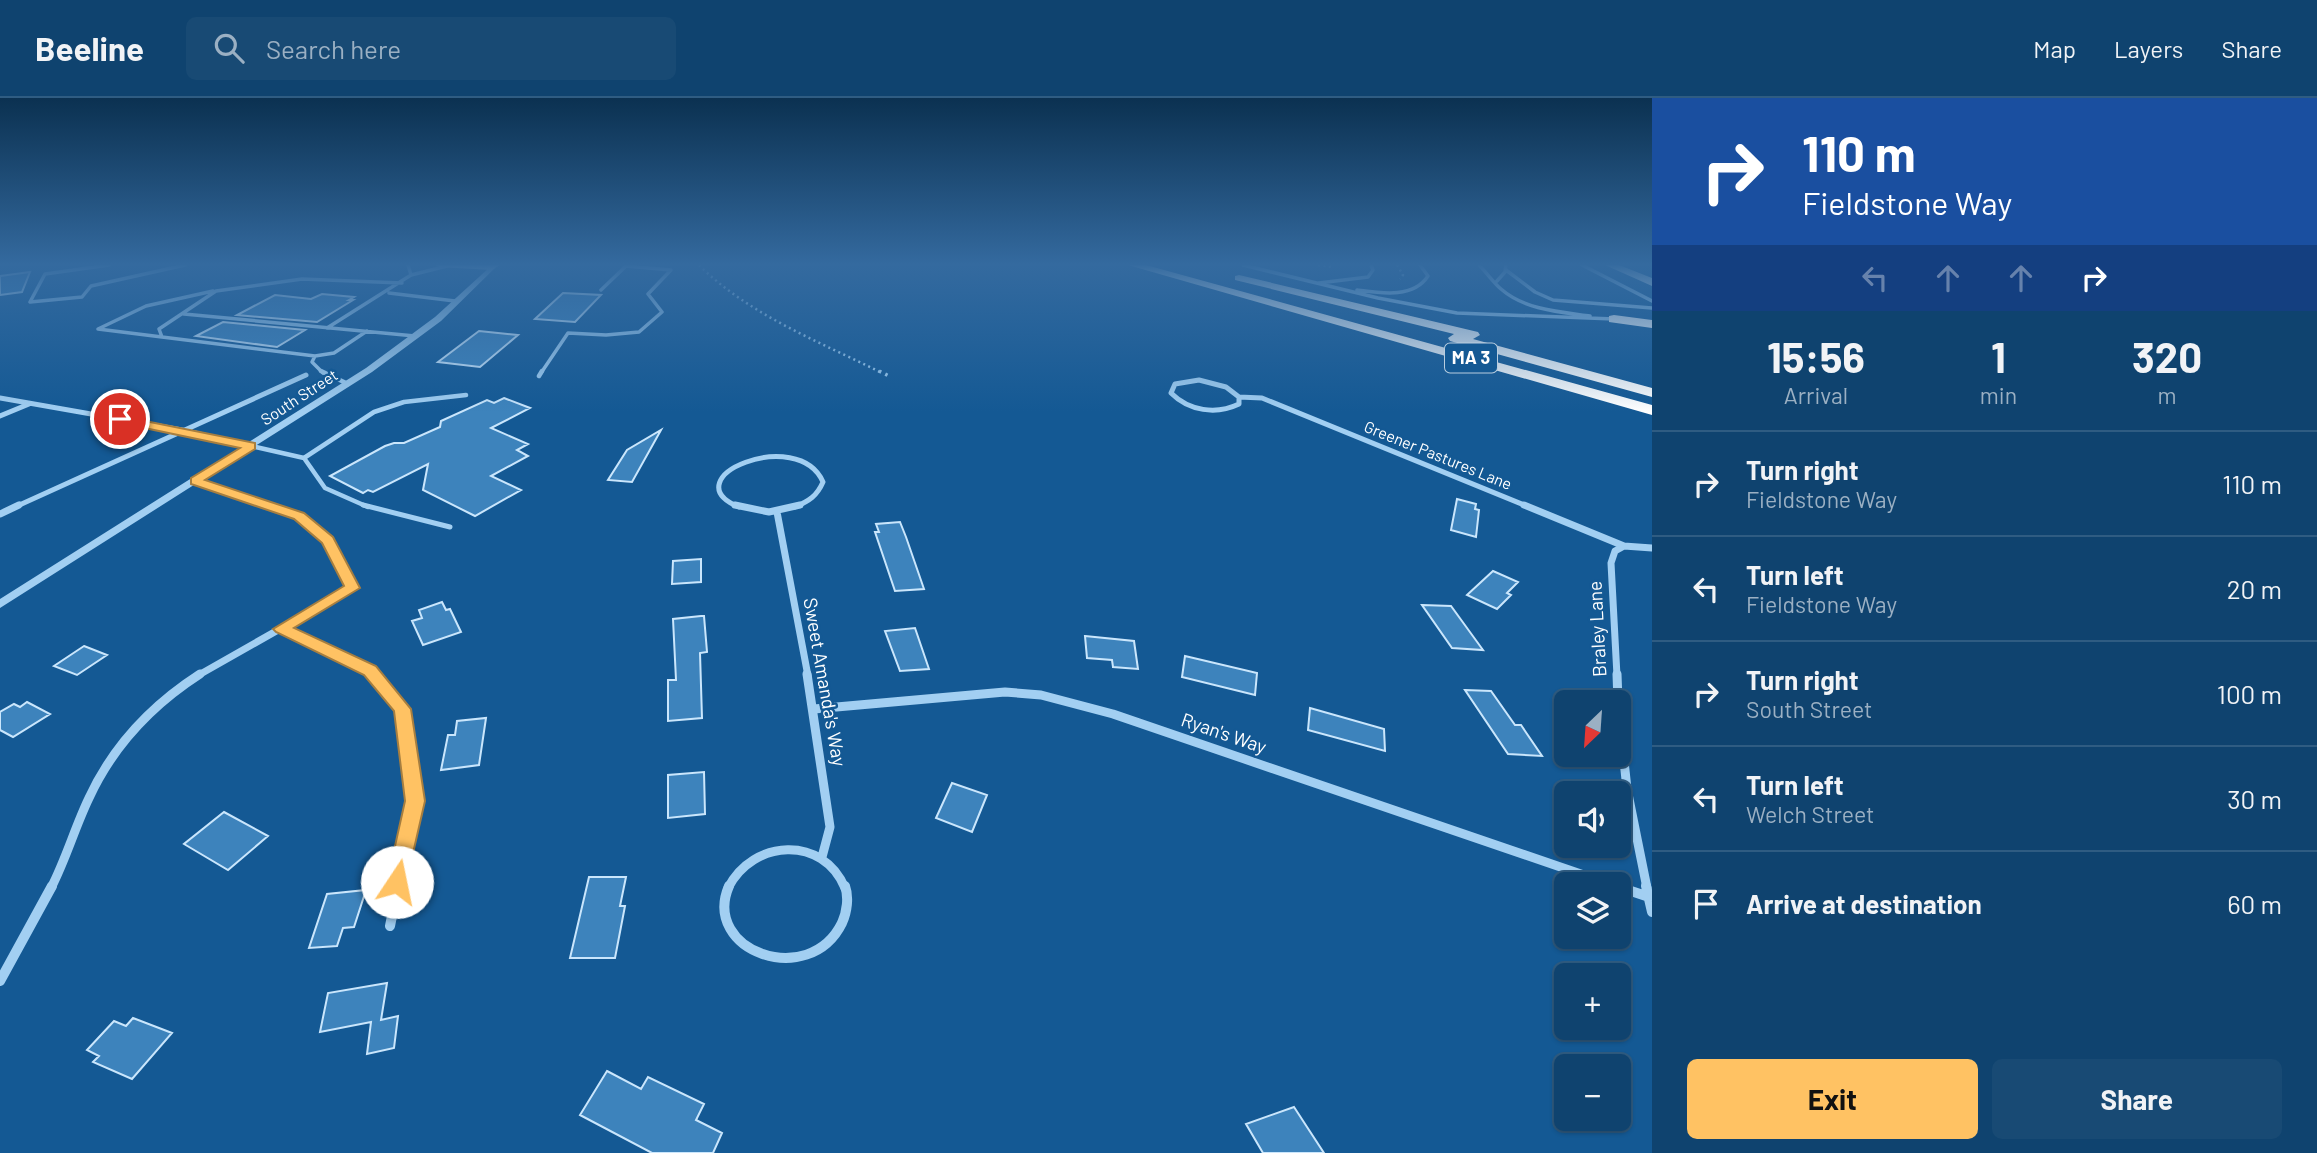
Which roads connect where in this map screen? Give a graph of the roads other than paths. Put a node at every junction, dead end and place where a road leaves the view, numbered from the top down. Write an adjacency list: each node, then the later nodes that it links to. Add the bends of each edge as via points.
1 (129, 314): 17 (lane, via 98,329)
2 (183, 314): 17 (lane, via 159,329)
3 (185, 314): 14 (lane)
4 (351, 314): 14 (lane)
5 (440, 314): 16 (street, South Street)
6 (659, 314): 21 (lane, via 639,332 568,333)
7 (1310, 314): 28 (highway, MA 3)
8 (1362, 314): 23 (highway, MA 3)
9 (1388, 314): 19 (highway)
10 (1489, 314): 12 (lane)
11 (1587, 314): 12 (lane)
12 (1614, 319): 13 (highway)
13 (1651, 324)
14 (327, 328): 15 (lane)
15 (367, 331): 16 (lane); 18 (lane, via 334,352)
16 (415, 336): 22 (street, South Street)
17 (162, 337): 18 (lane)
18 (314, 356): 22 (lane, via 312,362 323,373)
19 (1638, 374)
20 (306, 375): 30 (street)
21 (539, 376)
22 (348, 384): 31 (street, South Street)
23 (1652, 393)
24 (466, 396): 32 (lane, via 404,402 373,412)
25 (1239, 397): 25 (street, Greener Pastures Lane, via 1222,384 1199,380 1180,382 1171,389 1178,400 1207,410 1235,406); 37 (street, Greener Pastures Lane, via 1262,398)
26 (0, 398): 27 (street)
27 (30, 404): 29 (street); 30 (street)
28 (1652, 410)
29 (0, 416)
30 (182, 430): 31 (street); 35 (street)
31 (251, 446): 32 (lane); 33 (street, South Street)
32 (304, 458): 36 (lane, via 323,487 346,500)
33 (195, 481): 39 (lane, via 299,516 328,540); 40 (street, South Street)
34 (777, 512): 34 (street, via 808,504 819,496 824,486 817,469 792,458 759,457 722,475 721,494 729,502 742,509); 43 (street, Sweet Amanda's Way)
35 (0, 514)
36 (450, 527)
37 (1624, 545): 38 (street); 42 (street, Braley Lane, via 1615,551 1611,563)
38 (1652, 548)
39 (352, 588): 41 (street)
40 (0, 604)
41 (281, 629): 50 (street, via 370,671 402,709 415,801); 51 (street, via 198,675 134,727 90,795 53,884)
42 (1617, 690)
43 (814, 709): 45 (street, Sweet Amanda's Way, via 830,827); 46 (street, Ryan's Way, via 983,694 1041,695 1113,714)
44 (1624, 767): 48 (street)
45 (822, 857): 45 (street, via 805,850 767,851 737,872 724,905 727,923 737,939 774,958 817,952 835,939 846,922 847,884)
46 (1575, 872)
47 (1631, 891): 48 (street)
48 (1649, 897): 49 (street)
49 (1652, 912)
50 (390, 926)
51 (0, 981)

